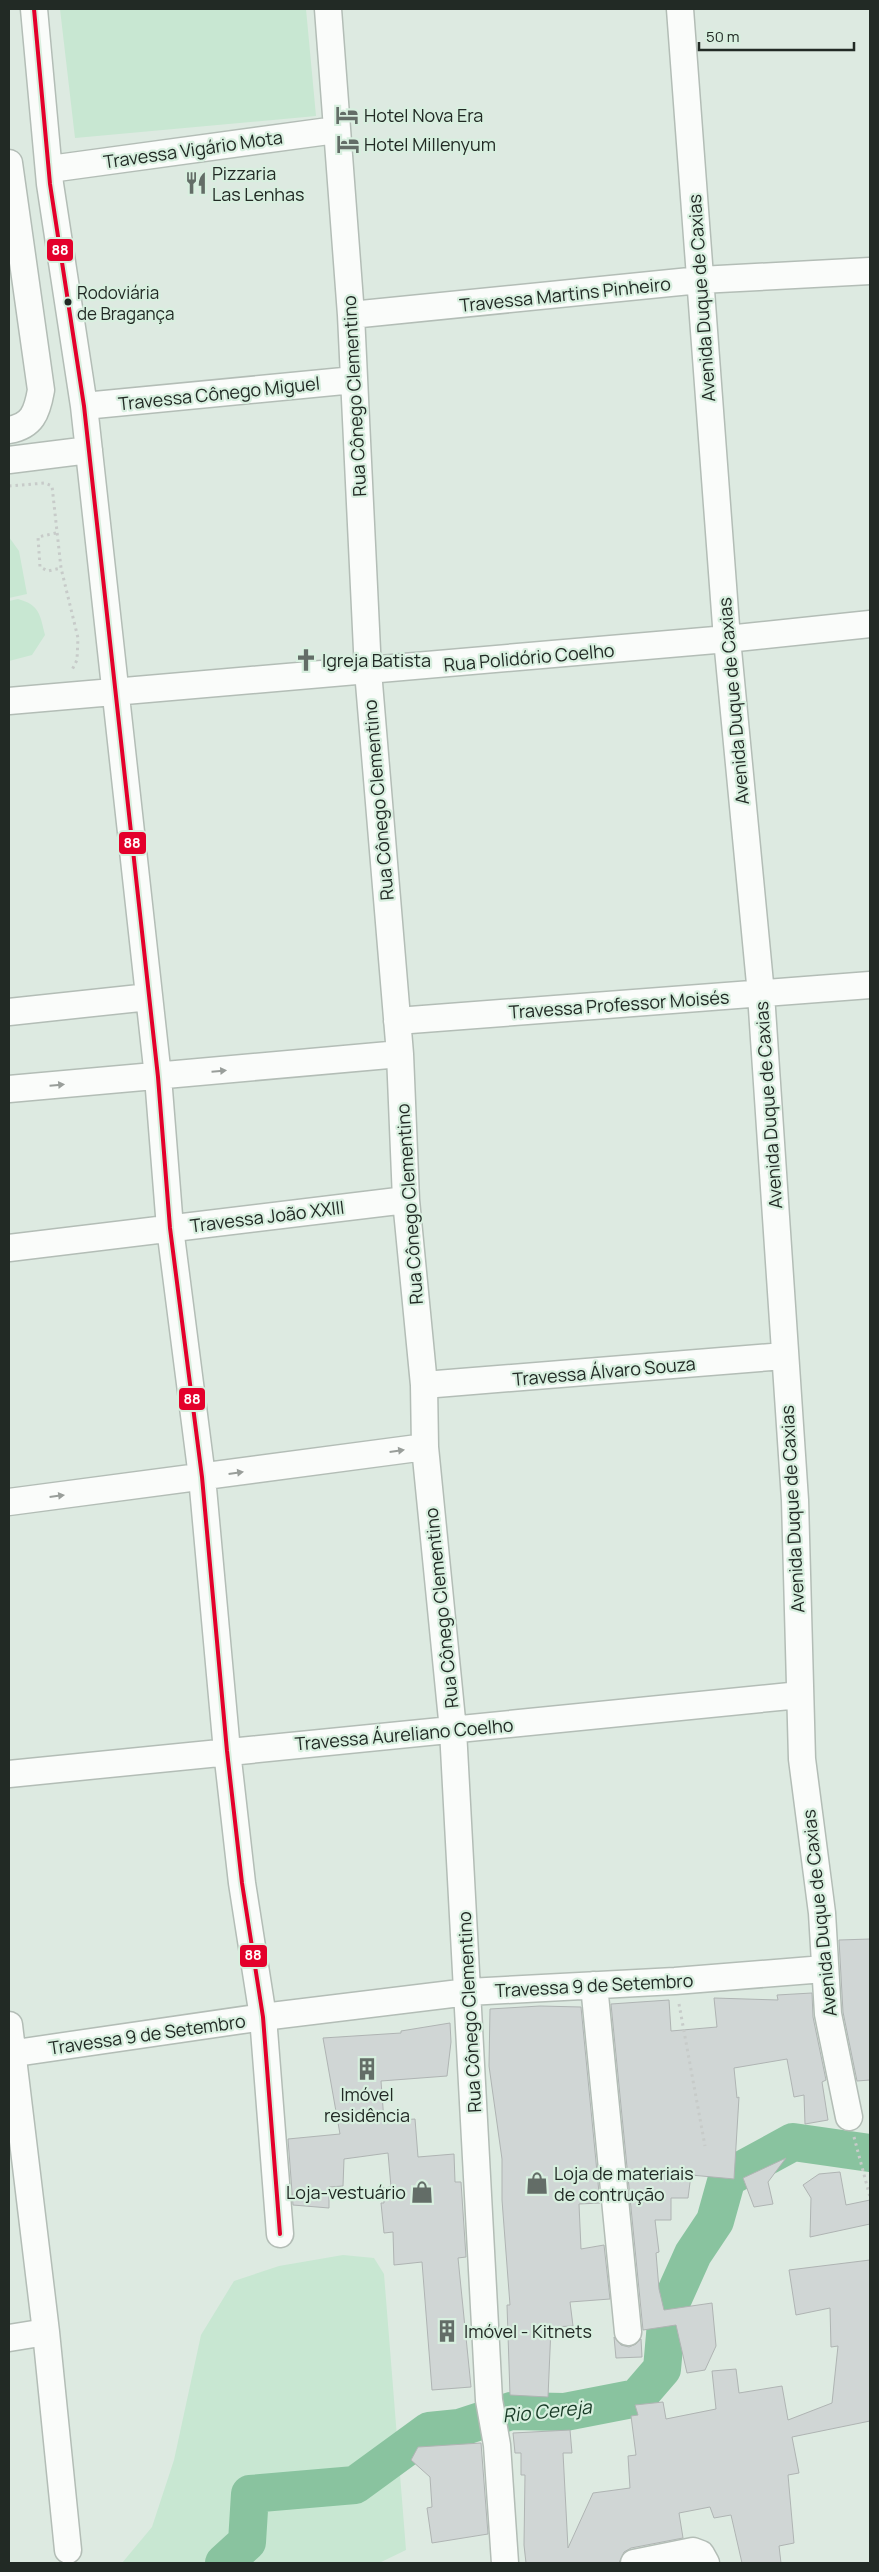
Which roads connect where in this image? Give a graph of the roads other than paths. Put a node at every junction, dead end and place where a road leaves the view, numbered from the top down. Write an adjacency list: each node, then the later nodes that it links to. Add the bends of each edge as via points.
1 (34, 9): 6 (street)
2 (328, 9): 4 (street, Rua Cônego Clementino)
3 (680, 9): 9 (street, Avenida Duque de Caxias)
4 (336, 130): 6 (street, Travessa Vigário Mota); 10 (street, Rua Cônego Clementino)
5 (9, 163): 6 (street, Travessa Vigário Mota); 7 (street)
6 (50, 169): 7 (street, Travessa Vigário Mota); 12 (street)
7 (10, 190): 13 (street, via 41,390 32,418 24,427)
8 (870, 271): 9 (street, Travessa Martins Pinheiro)
9 (700, 280): 10 (street, Travessa Martins Pinheiro); 17 (street, Avenida Duque de Caxias)
10 (351, 315): 11 (street, Rua Cônego Clementino)
11 (354, 380): 12 (street, Travessa Cônego Miguel); 18 (street, Rua Cônego Clementino)
12 (84, 406): 14 (street)
13 (9, 430)
14 (89, 450): 15 (street); 19 (street)
15 (9, 460)
16 (870, 624): 17 (street, Rua Polidório Coelho)
17 (727, 639): 18 (street, Rua Polidório Coelho); 22 (street, Avenida Duque de Caxias)
18 (368, 671): 19 (street, Rua Polidório Coelho); 25 (street, Rua Cônego Clementino)
19 (114, 690): 20 (street, Rua Polidório Coelho); 23 (street)
20 (9, 701)
21 (870, 985): 22 (street, Travessa Professor Moisés)
22 (761, 994): 25 (street, Travessa Professor Moisés); 32 (street, Avenida Duque de Caxias)
23 (148, 997): 24 (street); 27 (street)
24 (9, 1012)
25 (397, 1021): 26 (street, Rua Cônego Clementino)
26 (400, 1054): 27 (street, one-way to 26); 29 (street, Rua Cônego Clementino)
27 (158, 1077): 28 (street, one-way to 27); 30 (street)
28 (9, 1089)
29 (406, 1200): 30 (street, Travessa João XXIII); 33 (street, Rua Cônego Clementino)
30 (170, 1228): 31 (street, Travessa João XXIII); 35 (street)
31 (9, 1248)
32 (784, 1356): 33 (street, Travessa Álvaro Souza); 37 (street, Avenida Duque de Caxias, via 794,1500)
33 (424, 1386): 34 (street, Rua Cônego Clementino)
34 (425, 1447): 35 (street, one-way to 34); 38 (street, Rua Cônego Clementino)
35 (202, 1477): 36 (street, one-way to 35); 39 (street)
36 (9, 1502)
37 (800, 1695): 38 (street, Travessa Áureliano Coelho); 41 (street, Avenida Duque de Caxias, via 802,1759 822,1913)
38 (453, 1730): 39 (street, Travessa Áureliano Coelho); 43 (street, Rua Cônego Clementino)
39 (226, 1751): 40 (street, Travessa Áureliano Coelho); 44 (street)
40 (9, 1774)
41 (824, 1969): 42 (street, Travessa 9 de Setembro); 47 (street, Avenida Duque de Caxias, via 828,2014)
42 (594, 1986): 43 (street, Travessa 9 de Setembro); 50 (street)
43 (468, 1992): 44 (street, Travessa 9 de Setembro); 53 (street, Rua Cônego Clementino, via 489,2400 497,2446)
44 (263, 2017): 46 (street, Travessa 9 de Setembro); 48 (street)
45 (9, 2025): 46 (street)
46 (10, 2054): 49 (street)
47 (849, 2117)
48 (280, 2234)
49 (46, 2332): 51 (street); 52 (street)
50 (628, 2332)
51 (9, 2338)
52 (68, 2550)
53 (505, 2563)
54 (634, 2563): 55 (street, via 693,2551 701,2554)
55 (706, 2563)

